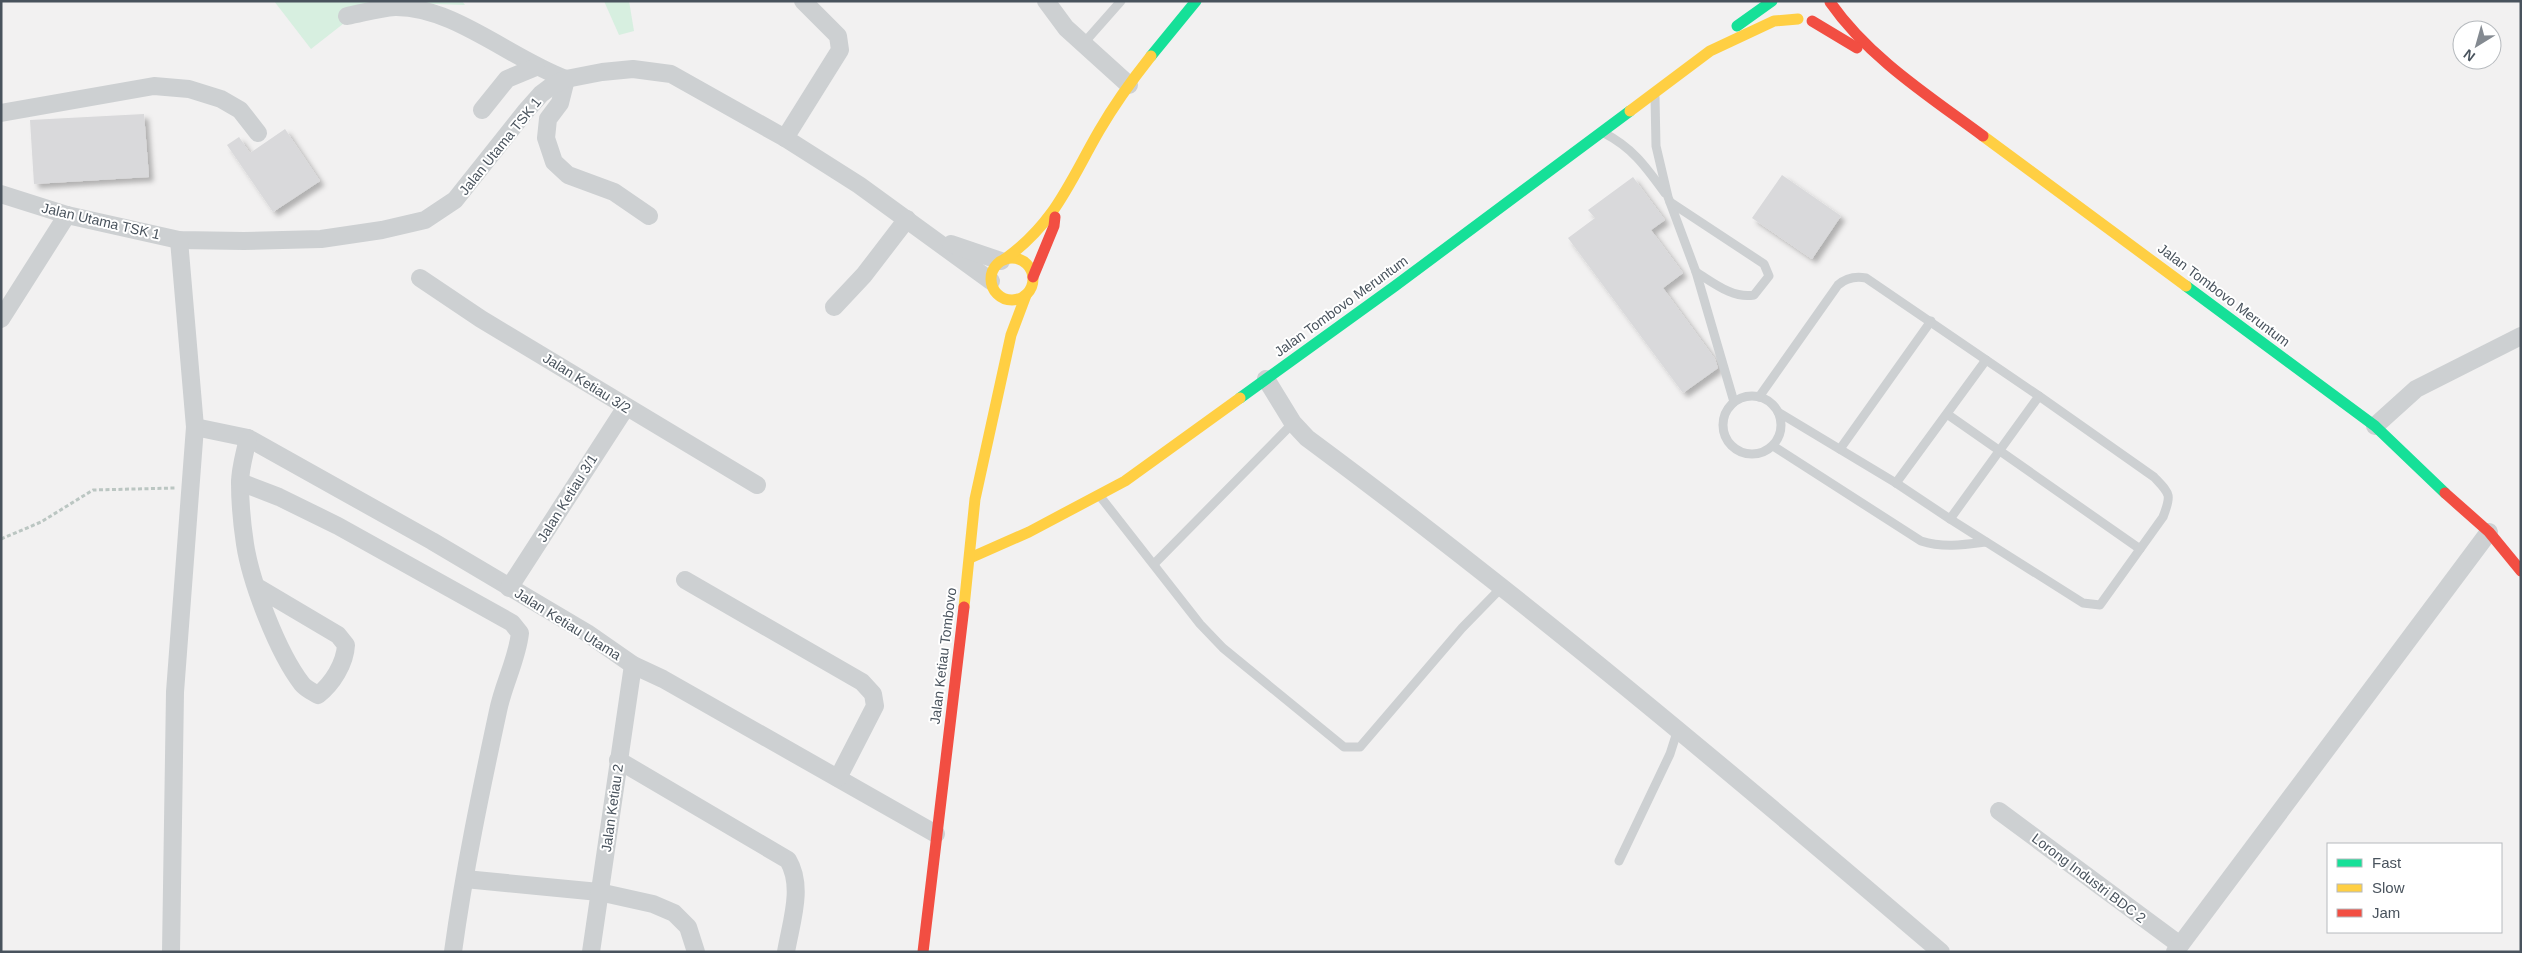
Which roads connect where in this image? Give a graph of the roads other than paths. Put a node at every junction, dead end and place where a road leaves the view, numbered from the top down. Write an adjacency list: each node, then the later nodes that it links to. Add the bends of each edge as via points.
1 (803, 1): 22 (street, via 838,36 840,50)
2 (1046, 1): 11 (street)
3 (1121, 1): 11 (lane)
4 (1196, 1): 16 (street)
5 (1772, 1): 12 (street, Jalan Tombovo Meruntum, via 1723,36)
6 (1830, 2): 10 (street, via 1824,14); 13 (street, Jalan Tombovo Meruntum, via 1843,21)
7 (1788, 9): 9 (street)
8 (347, 16): 14 (street, via 396,7 429,11 458,22)
9 (1798, 18): 10 (street, Jalan Tombovo Meruntum); 12 (street, Jalan Tombovo Meruntum, via 1774,21)
10 (1812, 20): 13 (street, Jalan Tombovo Meruntum)
11 (1083, 44): 16 (street)
12 (1710, 51): 17 (street, Jalan Tombovo Meruntum)
13 (1889, 66): 53 (street, Jalan Tombovo Meruntum)
14 (536, 67): 15 (street); 18 (street, via 507,79)
15 (566, 79): 22 (street, Jalan Utama TSK 1, via 633,69 672,74); 27 (street, via 560,103 548,119 546,138 554,162 568,175 614,192); 30 (street, Jalan Utama TSK 1, via 541,94 456,200 425,220 321,239)
16 (1129, 85): 25 (street, via 1105,120)
17 (1655, 92): 20 (street, Jalan Tombovo Meruntum); 24 (lane, via 1656,146)
18 (482, 110)
19 (1, 113): 21 (street, via 154,86 189,90 221,99 240,110)
20 (1602, 132): 24 (lane, via 1636,154); 45 (street, Jalan Tombovo Meruntum)
21 (258, 133)
22 (785, 138): 28 (street, Jalan Utama TSK 1)
23 (1, 194): 26 (street, Jalan Utama TSK 1)
24 (1669, 200): 32 (lane); 32 (lane, via 1764,264 1769,276 1754,295 1744,297)
25 (1057, 208): 31 (street, via 1037,233); 33 (street, via 1054,226)
26 (67, 216): 30 (street, Jalan Utama TSK 1); 39 (street)
27 (649, 216)
28 (907, 219): 29 (street, Jalan Utama TSK 1); 37 (street, via 864,275)
29 (930, 235): 31 (street, via 965,250); 35 (street)
30 (179, 240): 54 (street)
31 (1003, 260): 33 (street, via 1023,261); 35 (street, via 993,270)
32 (1696, 272): 48 (lane)
33 (1033, 277): 36 (street)
34 (420, 278): 49 (street, Jalan Ketiau 3/2)
35 (994, 287): 36 (street, via 1008,300 1021,299); 38 (street)
36 (1026, 295): 44 (street, Jalan Ketiau Tombovo, via 1010,335)
37 (834, 307)
38 (998, 311)
39 (1, 318)
40 (1931, 321): 43 (lane); 47 (lane, via 1866,278 1843,281); 57 (lane)
41 (998, 335): 44 (street, Jalan Ketiau Tombovo)
42 (2521, 336): 53 (street, via 2416,389)
43 (1986, 360): 46 (lane); 51 (lane)
44 (1003, 366): 67 (street, Jalan Ketiau Tombovo, via 975,500)
45 (1266, 379): 52 (street); 62 (street, Jalan Tombovo Meruntum, via 1125,480)
46 (2039, 396): 58 (lane); 66 (lane, via 2154,477 2169,493 2170,500 2163,517)
47 (1759, 397): 48 (lane, via 1746,397); 50 (lane)
48 (1734, 402): 56 (lane, via 1726,411 1723,423 1730,445 1752,455)
49 (626, 407): 61 (street, Jalan Ketiau 3/2); 73 (street, Jalan Ketiau 3/1)
50 (1778, 412): 56 (lane, via 1780,430); 57 (lane)
51 (1947, 414): 58 (lane); 60 (lane)
52 (1293, 423): 68 (lane); 71 (street, via 1307,438)
53 (2375, 426): 64 (street, Jalan Tombovo Meruntum)
54 (195, 427): 55 (street, Jalan Ketiau Utama); 84 (street, via 175,692)
55 (248, 438): 59 (street); 73 (street, Jalan Ketiau Utama)
56 (1773, 446): 65 (lane, via 1920,541 1936,546)
57 (1840, 449): 60 (lane)
58 (1999, 452): 63 (lane); 66 (lane)
59 (240, 482): 72 (street, via 245,544); 81 (street, via 338,526 512,623 520,634 501,694)
60 (1896, 483): 63 (lane)
61 (757, 484)
62 (1099, 494): 67 (street, Jalan Tombovo Meruntum, via 1029,532); 68 (lane)
63 (1950, 519): 65 (lane)
64 (2489, 532): 69 (street, Jalan Tombovo Meruntum); 83 (street)
65 (1986, 542): 66 (lane, via 2083,603 2100,605)
66 (2140, 549)
67 (970, 558): 79 (street, Jalan Ketiau Tombovo)
68 (1154, 564): 71 (lane, via 1181,602 1223,648 1344,747 1360,747)
69 (2521, 571)
70 (685, 580): 77 (street, via 862,682 873,694 875,706)
71 (1502, 586): 75 (street)
72 (257, 587): 72 (street, via 286,658 303,686 318,695 328,687 346,656 346,645 338,635)
73 (509, 588): 74 (street, Jalan Ketiau Utama)
74 (633, 665): 76 (street, Jalan Ketiau 2); 77 (street, Jalan Ketiau Utama)
75 (1678, 729): 80 (lane, via 1670,754); 90 (street)
76 (618, 760): 82 (street, Jalan Ketiau 2); 88 (street, via 788,860 795,872 797,885)
77 (838, 778): 79 (street, Jalan Ketiau Utama)
78 (1999, 811): 83 (street, Lorong Industri BDC 2)
79 (936, 834): 89 (street, Jalan Ketiau Tombovo)
80 (1619, 861)
81 (465, 879): 82 (street); 85 (street)
82 (598, 892): 86 (street, Jalan Ketiau 2); 87 (street, via 653,904 674,913 688,926)
83 (2177, 948)
84 (170, 952)
85 (453, 952)
86 (591, 952)
87 (696, 952)
88 (786, 952)
89 (923, 952)
90 (1941, 952)

